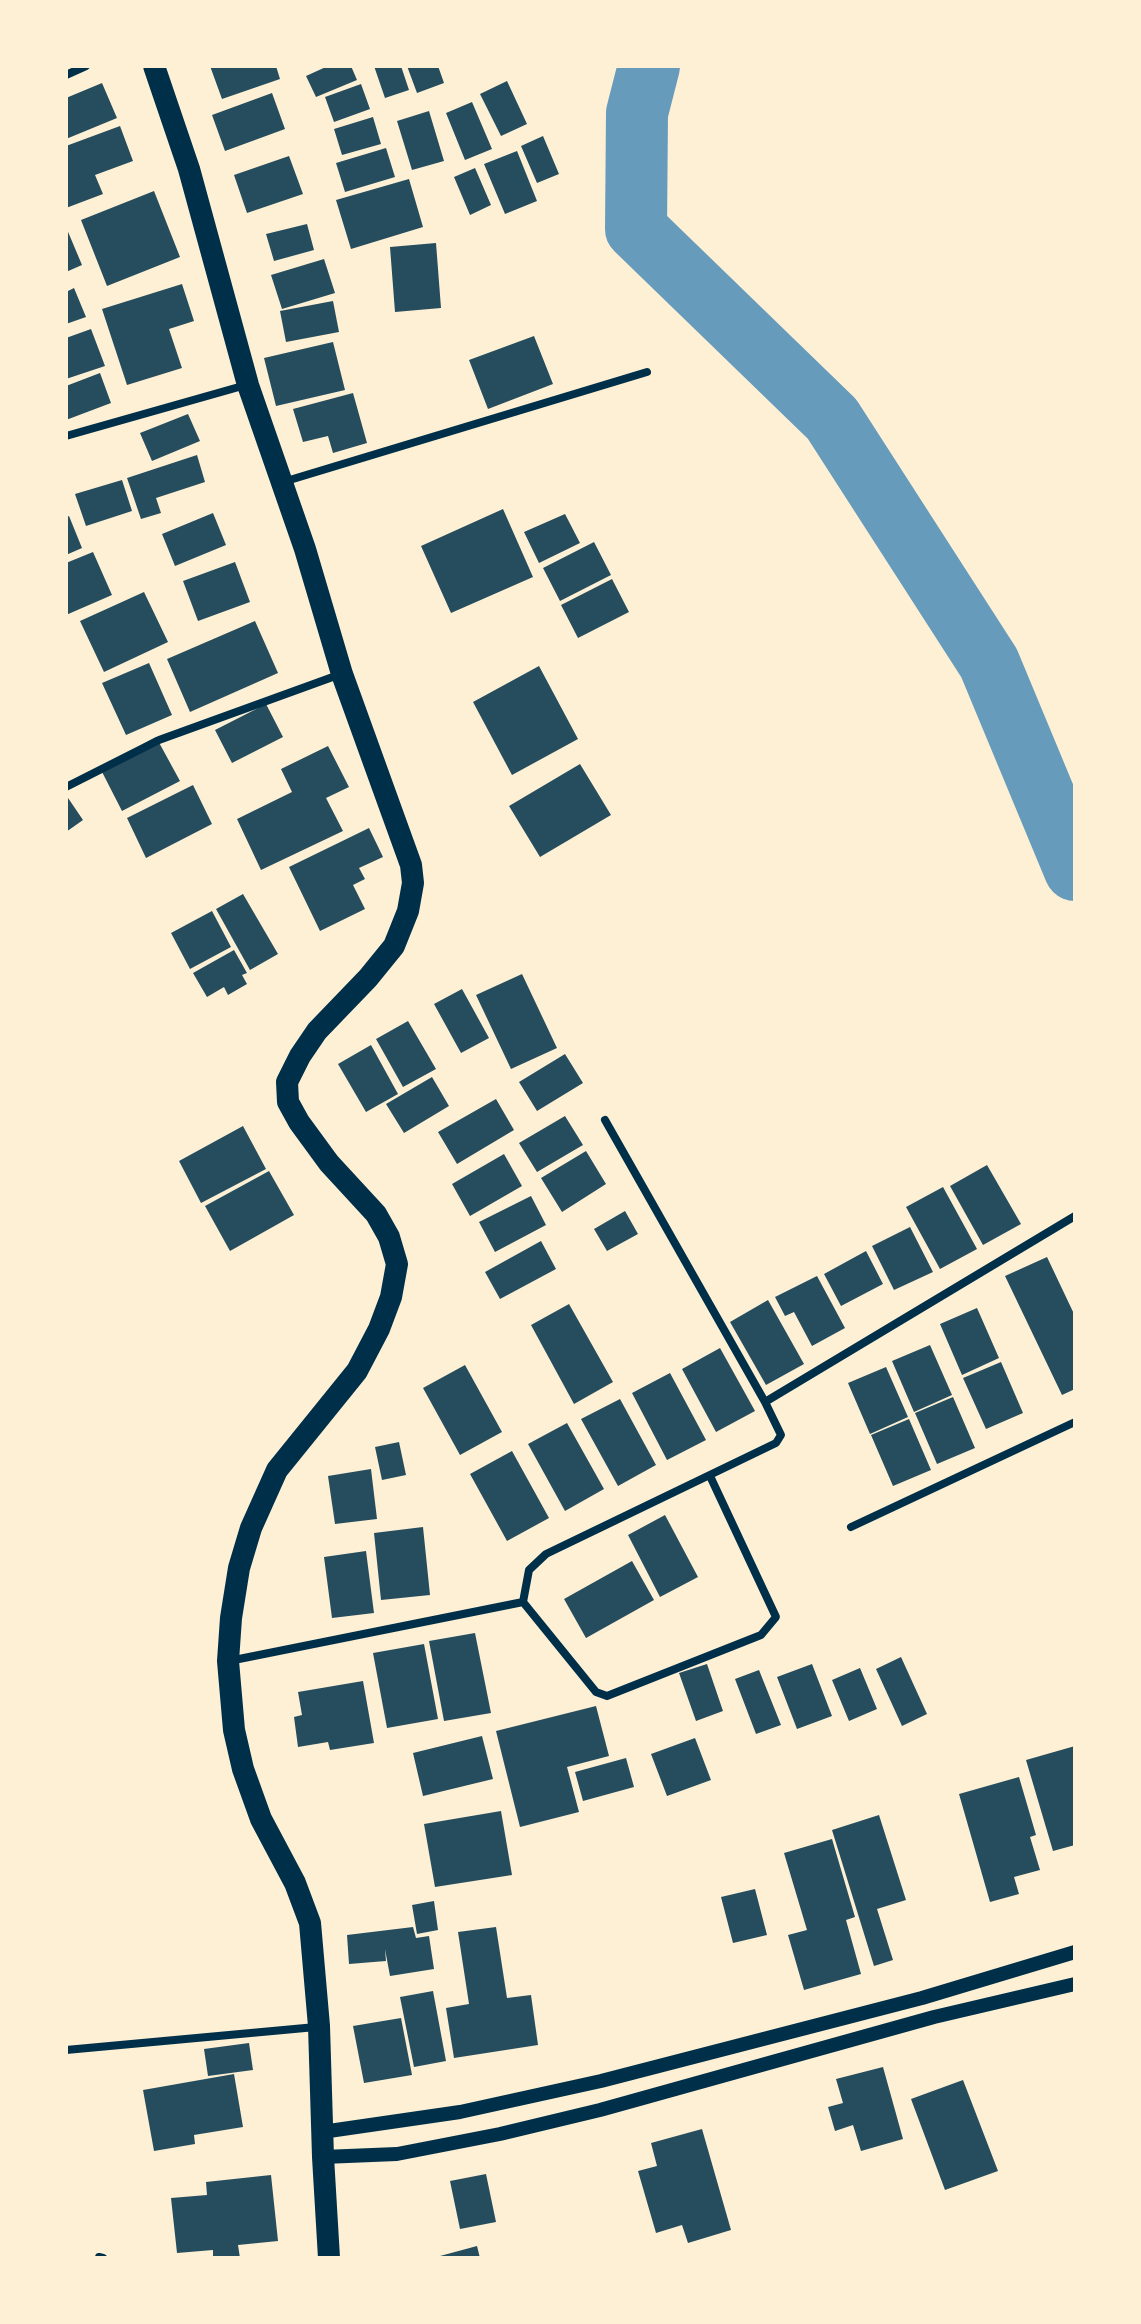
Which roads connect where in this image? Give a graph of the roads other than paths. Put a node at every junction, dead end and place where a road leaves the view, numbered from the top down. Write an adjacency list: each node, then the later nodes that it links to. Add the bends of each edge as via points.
1 (86, 66): 3 (street)
2 (154, 66): 5 (highway, via 189,169)
3 (66, 75)
4 (647, 372): 7 (street)
5 (248, 385): 6 (street); 7 (highway)
6 (66, 436)
7 (282, 482): 8 (highway)
8 (342, 674): 9 (street, via 159,740); 17 (highway, via 413,883 394,946 300,1056 287,1082 288,1102 312,1141 376,1214 397,1264 391,1297 357,1371 277,1470 251,1528 239,1568)
9 (66, 787)
10 (605, 1120): 12 (street)
11 (1075, 1216): 12 (street)
12 (765, 1402): 14 (street, via 781,1435 776,1443)
13 (1075, 1422): 15 (street)
14 (710, 1476): 16 (street, via 546,1554 529,1570); 16 (street, via 776,1617 761,1635 607,1696 596,1692)
15 (851, 1527)
16 (523, 1602): 17 (street)
17 (228, 1661): 22 (highway, via 243,1769 310,1923)
18 (1075, 1952): 20 (street)
19 (1075, 1984): 21 (street)
20 (922, 1998): 21 (street); 24 (street, via 569,2088 460,2112)
21 (934, 2017): 25 (street, via 500,2134 397,2154)
22 (319, 2026): 23 (street); 24 (highway)
23 (66, 2050)
24 (322, 2132): 25 (highway)
25 (323, 2157): 26 (highway)
26 (329, 2258)

